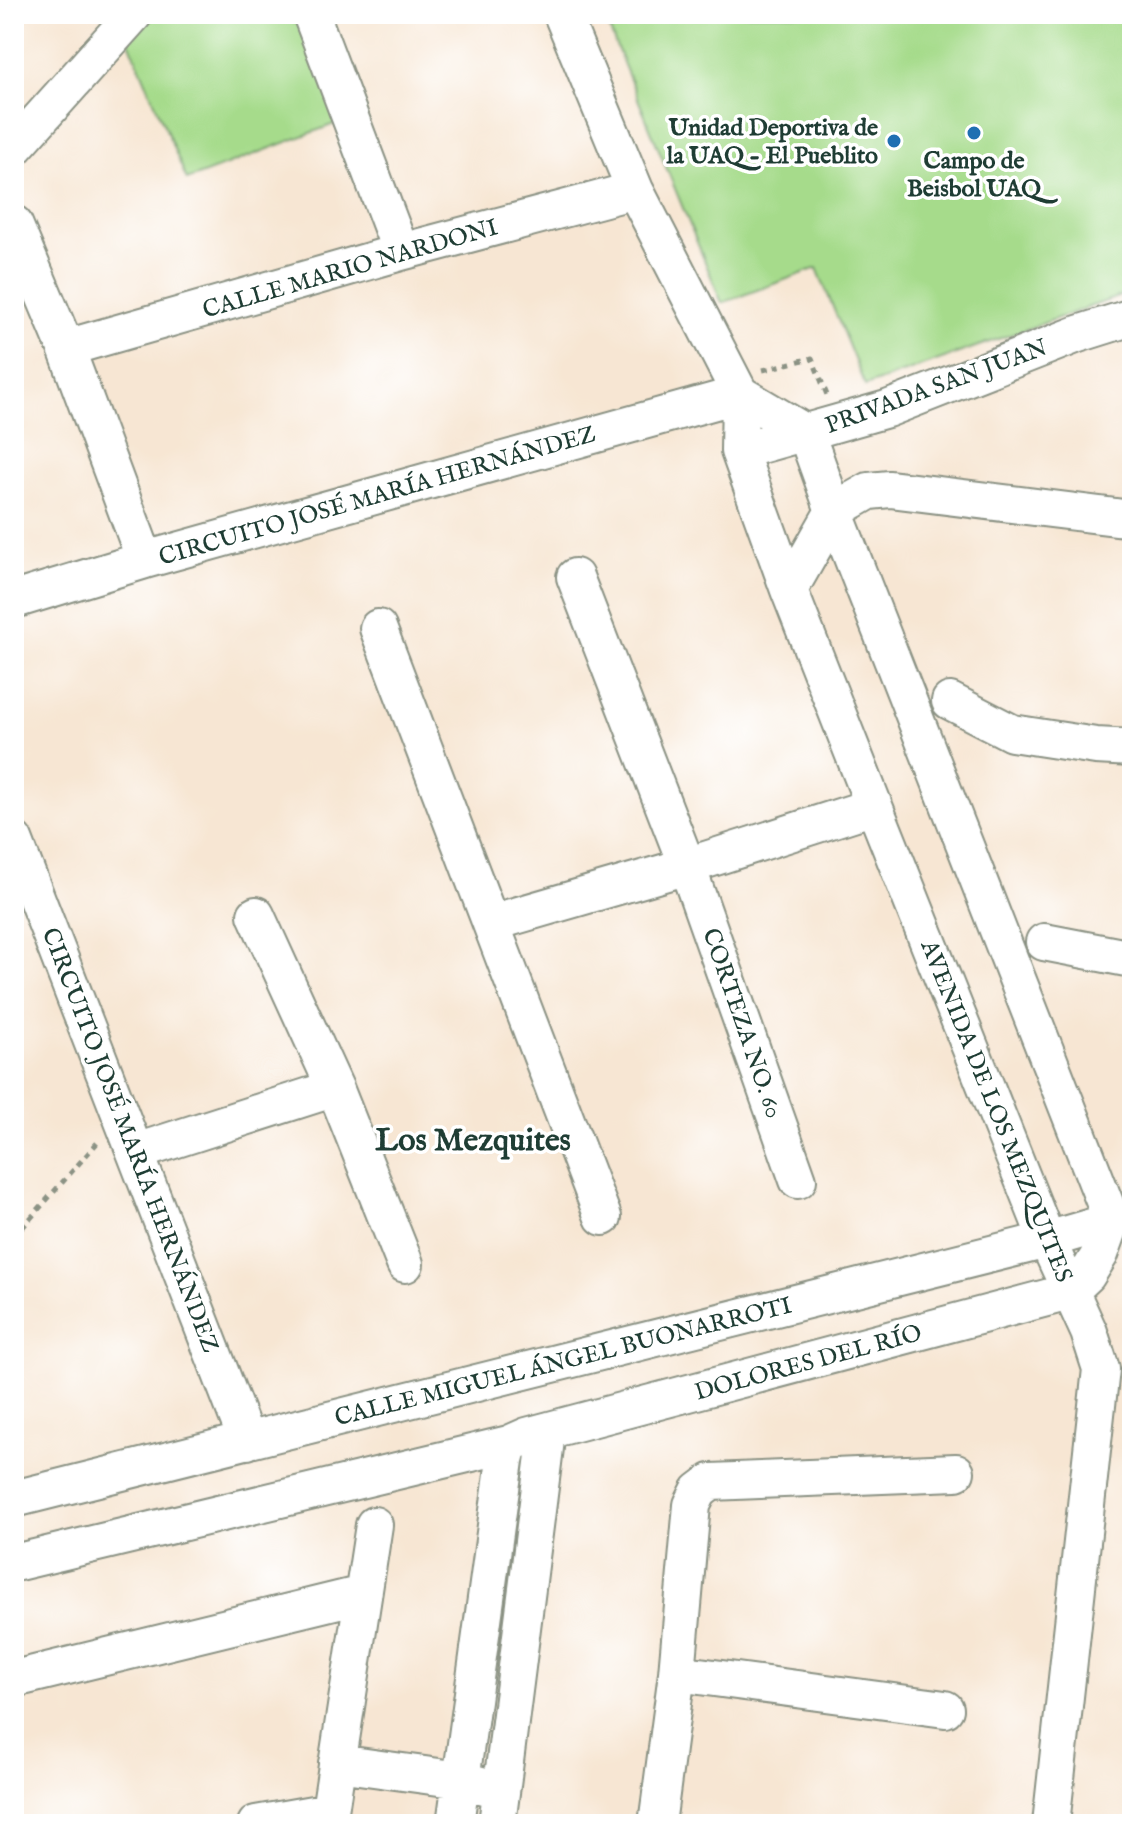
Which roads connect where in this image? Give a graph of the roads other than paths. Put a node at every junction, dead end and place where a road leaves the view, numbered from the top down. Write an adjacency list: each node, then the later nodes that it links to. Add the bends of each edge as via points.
1 (134, 14): 4 (street)
2 (311, 14): 7 (street)
3 (562, 14): 5 (street, AVENIDA DE LOS MEZQUITES)
4 (14, 148)
5 (635, 190): 7 (street, CALLE MARIO NARDONI); 10 (street, AVENIDA DE LOS MEZQUITES)
6 (14, 224): 9 (street)
7 (401, 252): 9 (street, CALLE MARIO NARDONI)
8 (1132, 317): 11 (street, PRIVADA SAN JUAN, via 887,409)
9 (66, 348): 15 (street)
10 (740, 394): 11 (street); 12 (street, AVENIDA DE LOS MEZQUITES); 15 (street, CIRCUITO JOSÉ MARÍA HERNÁNDEZ)
11 (806, 433): 12 (street, PRIVADA SAN JUAN); 13 (street)
12 (739, 451): 17 (street, AVENIDA DE LOS MEZQUITES)
13 (834, 511): 14 (street, via 869,491 890,489); 17 (street); 33 (street)
14 (1132, 519)
15 (145, 560): 18 (street, CIRCUITO JOSÉ MARÍA HERNÁNDEZ)
16 (575, 577): 24 (street, CORTEZA NO. 60)
17 (789, 590): 22 (street, AVENIDA DE LOS MEZQUITES)
18 (14, 600)
19 (378, 628): 26 (street)
20 (950, 701): 21 (street, via 1012,733)
21 (1132, 748)
22 (874, 806): 24 (street); 34 (street, AVENIDA DE LOS MEZQUITES)
23 (18, 862): 30 (street, CIRCUITO JOSÉ MARÍA HERNÁNDEZ)
24 (687, 866): 26 (street); 31 (street, CORTEZA NO. 60)
25 (256, 915): 29 (street)
26 (491, 923): 32 (street)
27 (1044, 942): 28 (street)
28 (1132, 959)
29 (335, 1088): 30 (street); 35 (street)
30 (136, 1152): 38 (street, CIRCUITO JOSÉ MARÍA HERNÁNDEZ)
31 (798, 1180)
32 (603, 1217)
33 (1112, 1221): 34 (street, CALLE MIGUEL ÁNGEL BUONARROTI); 36 (street, AVENIDA DE LOS MEZQUITES, via 1100,1254)
34 (1047, 1240): 36 (street, AVENIDA DE LOS MEZQUITES); 38 (street, CALLE MIGUEL ÁNGEL BUONARROTI)
35 (405, 1264)
36 (1069, 1292): 37 (street, DOLORES DEL RÍO); 55 (street, via 1101,1369)
37 (547, 1432): 39 (street, DOLORES DEL RÍO); 50 (street)
38 (247, 1441): 41 (street, CALLE MIGUEL ÁNGEL BUONARROTI)
39 (509, 1444): 43 (street, DOLORES DEL RÍO); 49 (street)
40 (956, 1472): 45 (street, via 711,1482 692,1505)
41 (14, 1499)
42 (374, 1525): 44 (street)
43 (14, 1563)
44 (363, 1594): 46 (street); 48 (street)
45 (677, 1673): 47 (street); 54 (street)
46 (14, 1679)
47 (945, 1709)
48 (337, 1763): 49 (street); 51 (street)
49 (461, 1780): 50 (street); 53 (street)
50 (499, 1807)
51 (329, 1817): 52 (street)
52 (256, 1824)
53 (455, 1824)
54 (657, 1824)
55 (1051, 1824)

